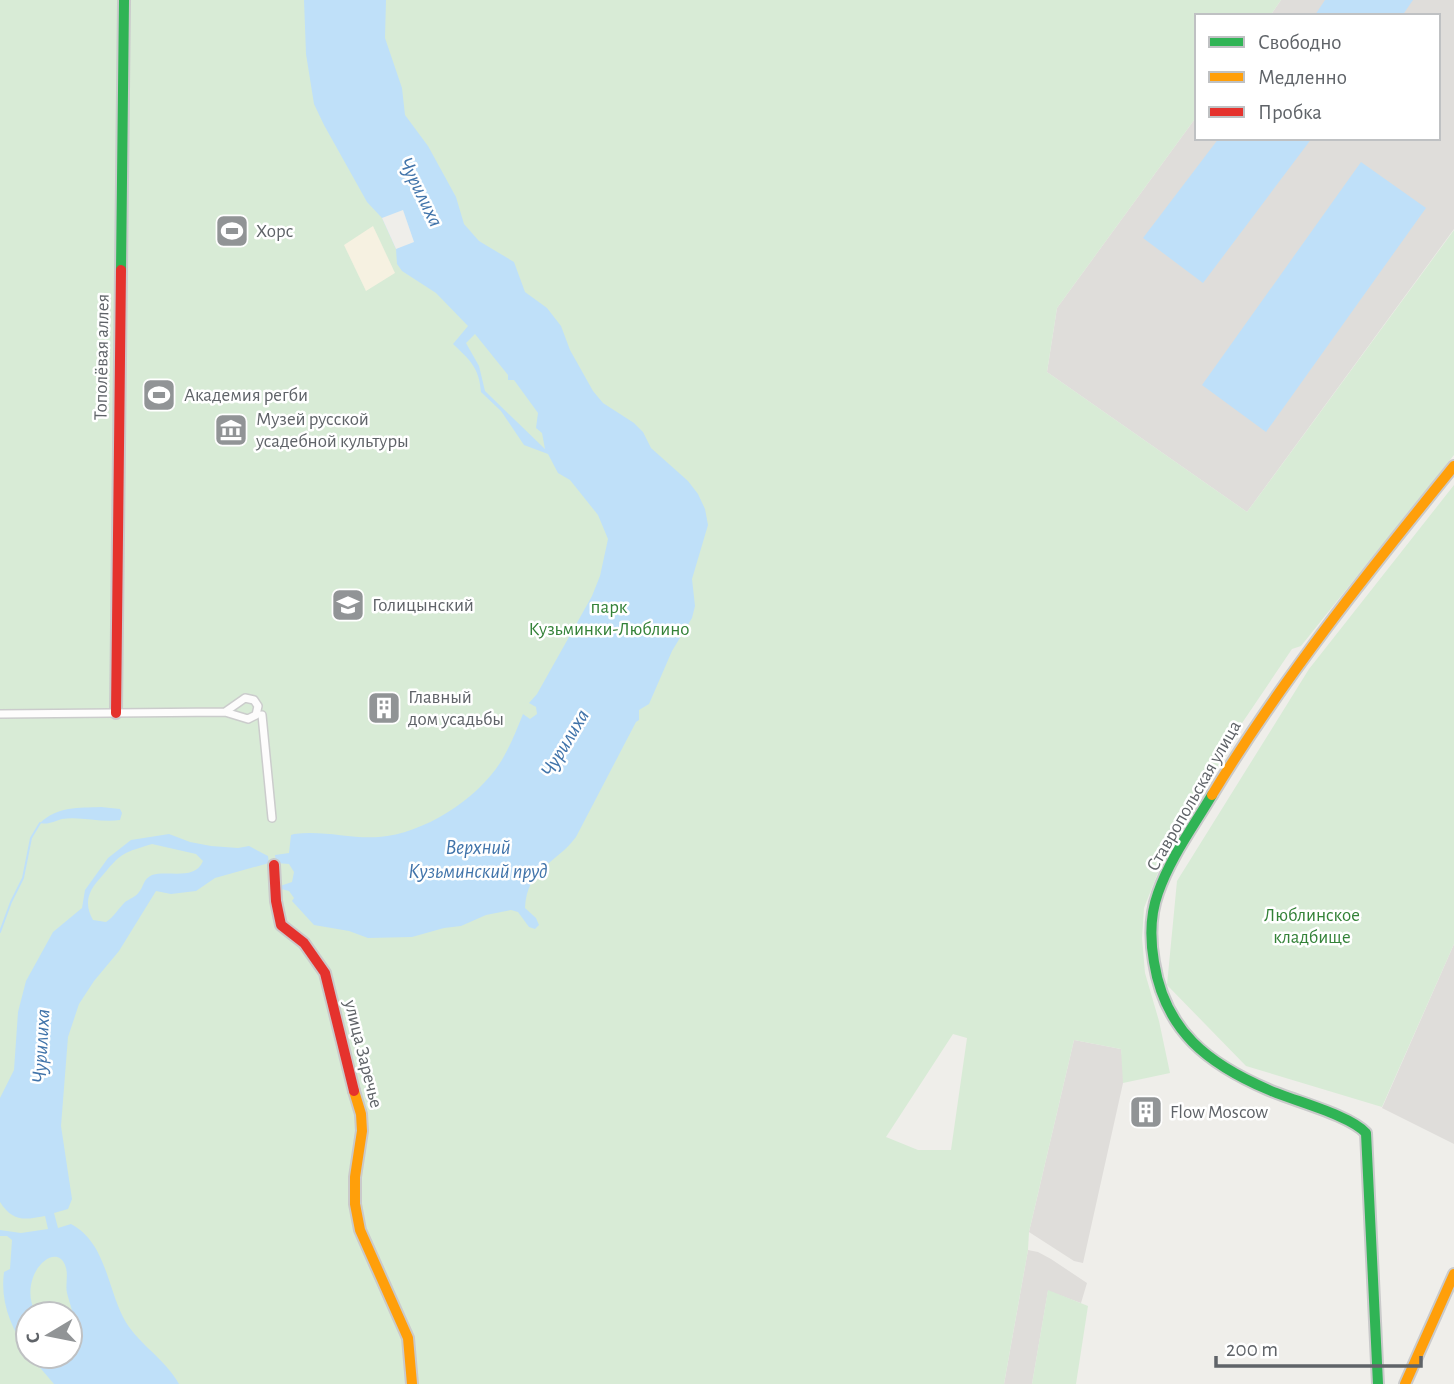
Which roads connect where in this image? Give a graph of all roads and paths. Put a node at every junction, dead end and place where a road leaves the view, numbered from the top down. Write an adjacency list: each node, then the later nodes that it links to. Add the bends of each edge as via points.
1 (124, 0): 5 (street, Тополёвая аллея)
2 (1454, 466): 13 (street, Ставропольская улица, via 1253,728 1160,889 1152,928 1156,975 1168,1013 1202,1053 1232,1073 1353,1122 1366,1133)
3 (239, 702): 4 (street); 8 (street); 8 (street, via 250,698 258,709 252,718)
4 (223, 712): 5 (street); 8 (street)
5 (116, 713): 6 (street)
6 (0, 714)
7 (262, 715): 9 (street)
8 (241, 717)
9 (272, 818)
10 (274, 866): 12 (street, улица Заречье, via 281,925 296,933 315,957 329,986 361,1114 355,1177 360,1230 408,1338)
11 (1454, 1273): 14 (street)
12 (412, 1384)
13 (1378, 1384)
14 (1405, 1384)

